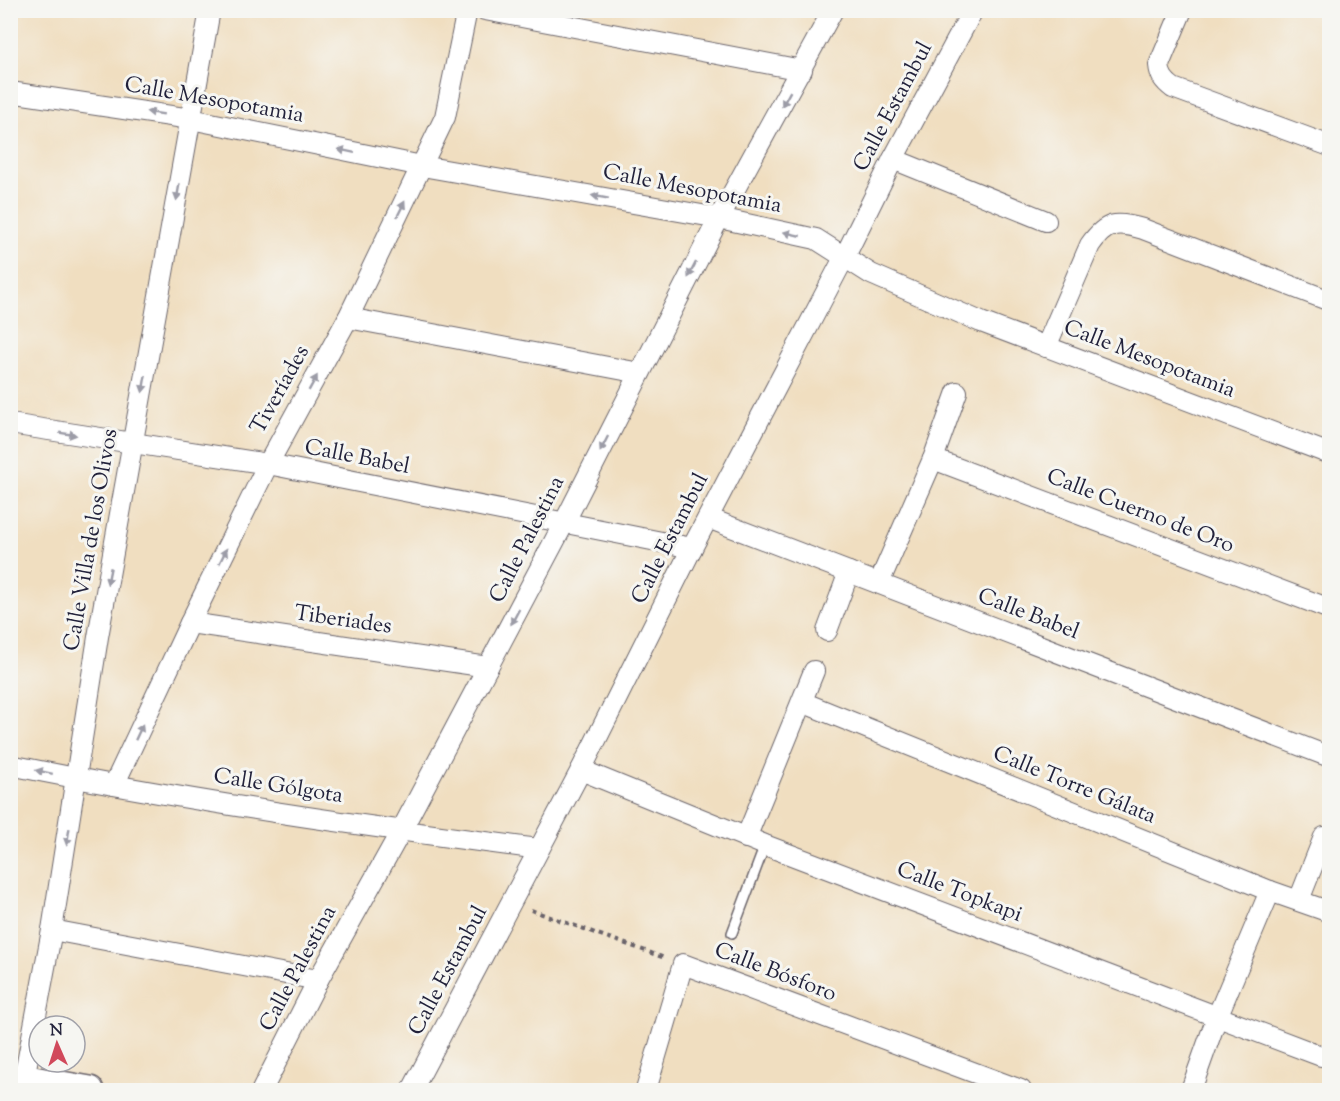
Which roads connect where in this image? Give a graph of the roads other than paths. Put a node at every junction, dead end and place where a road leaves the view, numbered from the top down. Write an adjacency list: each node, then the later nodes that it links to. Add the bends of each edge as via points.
1 (210, 10): 9 (street, Calle Villa de los Olivos)
2 (467, 10): 12 (street, Tiveríades, via 444,117)
3 (485, 10): 7 (street)
4 (833, 10): 7 (street, Calle Palestina)
5 (973, 10): 11 (street, Calle Estambul)
6 (1182, 10): 10 (street, via 1159,65 1164,81 1173,88)
7 (802, 70): 13 (street, Calle Palestina, one-way to 13)
8 (10, 92): 9 (street, Calle Mesopotamia, one-way to 8)
9 (190, 119): 12 (street, Calle Mesopotamia, one-way to 9); 22 (street, Calle Villa de los Olivos, one-way to 22)
10 (1329, 147)
11 (893, 159): 14 (street); 15 (street, Calle Estambul)
12 (422, 166): 13 (street, Calle Mesopotamia, one-way to 12); 17 (street, Tiveríades, one-way to 12)
13 (718, 218): 15 (street, Calle Mesopotamia, one-way to 13, via 816,239); 19 (street, Calle Palestina, one-way to 19)
14 (1046, 221)
15 (845, 256): 18 (street, Calle Mesopotamia, via 871,274); 26 (street, Calle Estambul)
16 (1329, 301): 18 (street, via 1143,228 1108,226 1090,245)
17 (348, 318): 19 (street); 25 (street, Tiveríades, one-way to 17)
18 (1046, 347): 23 (street, Calle Mesopotamia)
19 (640, 373): 27 (street, Calle Palestina, one-way to 27)
20 (957, 392): 24 (street)
21 (10, 424): 22 (street, Calle Babel, one-way to 22)
22 (134, 445): 25 (street, Calle Babel); 40 (street, Calle Villa de los Olivos, one-way to 40, via 98,637)
23 (1329, 454)
24 (933, 459): 30 (street); 31 (street, Calle Cuerno de Oro)
25 (268, 464): 27 (street, Calle Babel); 32 (street, Tiveríades, one-way to 25)
26 (708, 518): 28 (street, Calle Estambul); 29 (street, Calle Babel)
27 (564, 523): 28 (street, Calle Babel); 34 (street, Calle Palestina, one-way to 34)
28 (692, 548): 39 (street, Calle Estambul)
29 (849, 572): 30 (street, Calle Babel); 33 (street)
30 (879, 583): 37 (street, Calle Babel)
31 (1329, 609)
32 (190, 623): 34 (street, Tiberiades); 41 (street, Tiveríades, one-way to 32)
33 (827, 631)
34 (488, 667): 42 (street, Calle Palestina)
35 (814, 671): 36 (street)
36 (802, 702): 43 (street); 47 (street, Calle Torre Gálata)
37 (1329, 757)
38 (10, 765): 40 (street, Calle Gólgota, one-way to 38)
39 (581, 770): 43 (street, Calle Topkapi); 46 (street, Calle Estambul)
40 (77, 779): 41 (street, Calle Gólgota); 50 (street, Calle Villa de los Olivos, one-way to 50)
41 (114, 785): 42 (street, Calle Gólgota)
42 (401, 831): 46 (street, Calle Gólgota); 52 (street, Calle Palestina)
43 (746, 837): 45 (street, Calle Topkapi)
44 (1324, 837): 48 (street)
45 (765, 845): 51 (lane); 53 (street, Calle Topkapi)
46 (539, 849): 59 (street, Calle Estambul)
47 (1270, 891): 48 (street, Calle Torre Gálata); 53 (street)
48 (1299, 900): 49 (street, Calle Torre Gálata)
49 (1329, 912)
50 (52, 930): 52 (street); 55 (street, Calle Villa de los Olivos)
51 (732, 933)
52 (318, 980): 58 (street, Calle Palestina)
53 (1217, 1017): 54 (street, Calle Topkapi); 62 (street)
54 (1321, 1056)
55 (17, 1077): 57 (main road)
56 (999, 1087): 60 (street, Calle Bósforo, via 683,964); 61 (street, Calle Bósforo)
57 (90, 1090)
58 (262, 1090)
59 (412, 1090)
60 (646, 1090)
61 (1021, 1090)
62 (1191, 1090)

